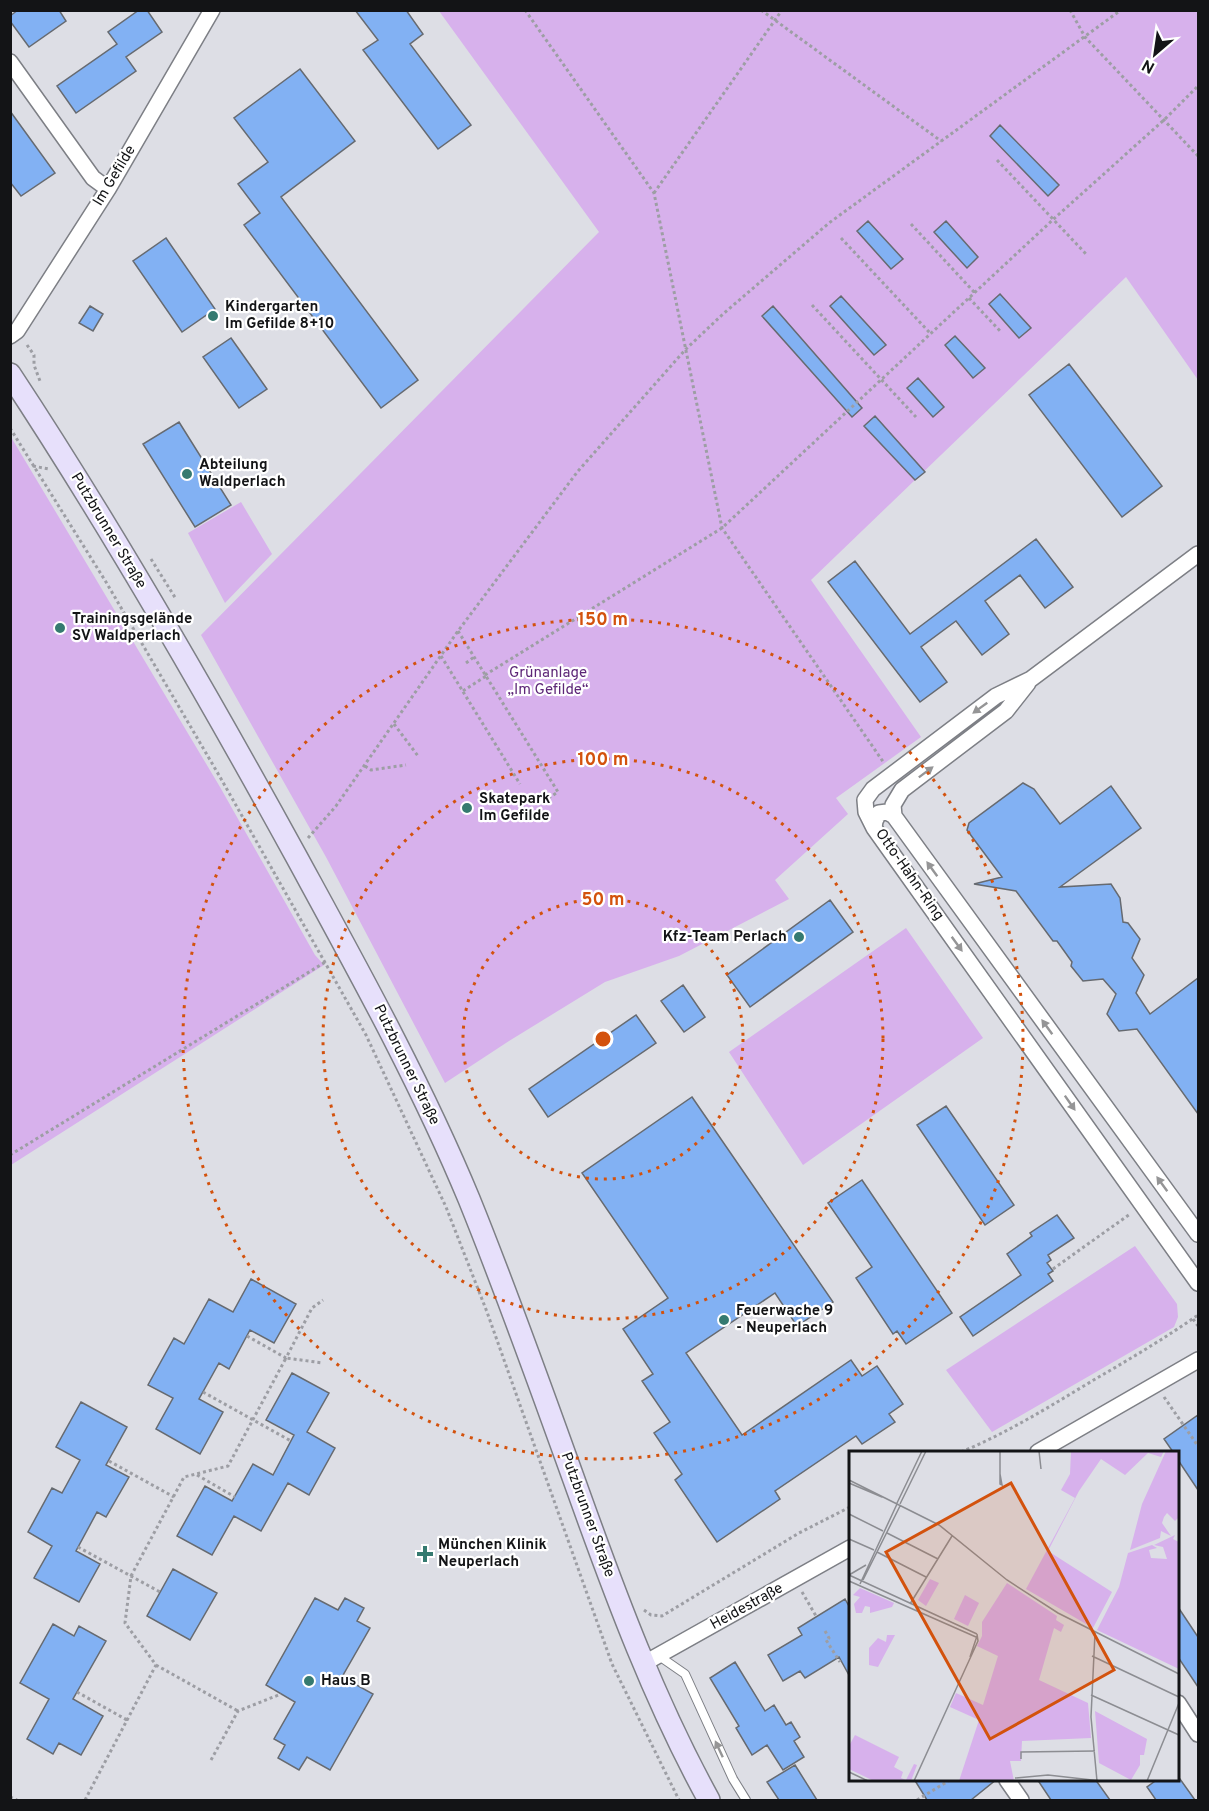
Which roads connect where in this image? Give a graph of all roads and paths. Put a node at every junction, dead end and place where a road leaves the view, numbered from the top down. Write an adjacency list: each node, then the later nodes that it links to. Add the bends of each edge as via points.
1 (212, 10): 15 (street, Im Gefilde)
2 (525, 10): 16 (path)
3 (761, 10): 7 (path)
4 (782, 10): 7 (path)
5 (1070, 10): 8 (path)
6 (1121, 10): 8 (path)
7 (776, 20): 12 (path); 16 (path)
8 (1085, 37): 11 (path); 12 (path)
9 (10, 62): 15 (street, via 93,178)
10 (1198, 86): 11 (path)
11 (1164, 120): 13 (path); 17 (path)
12 (941, 141): 27 (path, via 829,223)
13 (1198, 156)
14 (997, 160): 17 (path)
15 (108, 189): 26 (street, Im Gefilde, via 17,331)
16 (654, 193): 27 (path)
17 (1053, 219): 20 (path); 21 (path)
18 (911, 224): 21 (path)
19 (841, 238): 25 (path)
20 (1086, 254)
21 (974, 292): 22 (path)
22 (969, 298): 24 (path); 25 (path)
23 (812, 305): 29 (path)
24 (1001, 332)
25 (930, 333): 29 (path)
26 (10, 336)
27 (686, 349): 34 (path); 36 (path, via 578,471)
28 (10, 374): 87 (main road, Putzbrunner Straße, via 195,675 400,1050 468,1198 617,1598)
29 (881, 380): 30 (path); 34 (path)
30 (916, 417)
31 (10, 428): 32 (path)
32 (33, 466): 33 (path); 102 (path, via 166,684 366,1035 471,1270 612,1664)
33 (49, 469)
34 (722, 528): 40 (path); 47 (path)
35 (1198, 554): 41 (street)
36 (458, 631): 37 (path); 38 (path)
37 (441, 656): 42 (path); 43 (path)
38 (474, 657): 39 (path); 40 (path)
39 (466, 663)
40 (486, 676): 42 (path); 49 (path, via 558,792)
41 (1031, 679): 47 (street, one-way to 47, via 996,696); 50 (street, one-way to 41, via 893,805 902,790 1006,711)
42 (463, 691): 48 (path)
43 (394, 724): 44 (path); 46 (path)
44 (418, 756)
45 (406, 765): 46 (path, via 371,770)
46 (365, 766): 52 (path)
47 (891, 774): 51 (street, via 865,800 866,813)
48 (520, 784)
49 (539, 804)
50 (894, 816): 51 (street, Otto-Hahn-Ring, via 879,813); 56 (street, Otto-Hahn-Ring, one-way to 50)
51 (874, 828): 55 (street, Otto-Hahn-Ring, one-way to 55)
52 (308, 838)
53 (321, 965): 54 (path)
54 (10, 1155)
55 (1143, 1205): 57 (path); 58 (street, Otto-Hahn-Ring)
56 (1198, 1234)
57 (1053, 1269)
58 (1198, 1283)
59 (323, 1300): 64 (path, via 312,1308)
60 (1198, 1316): 61 (path)
61 (1193, 1319): 62 (path); 72 (path, via 1047,1408)
62 (1198, 1326)
63 (247, 1336): 64 (path)
64 (286, 1358): 66 (path); 69 (path)
65 (1198, 1360): 67 (street)
66 (323, 1363)
67 (1156, 1385): 71 (path); 73 (street)
68 (203, 1392): 69 (path)
69 (253, 1420): 70 (path); 75 (path, via 228,1466)
70 (291, 1441)
71 (1198, 1446)
72 (963, 1451)
73 (1040, 1451)
74 (109, 1461): 76 (path)
75 (196, 1474): 76 (path, via 184,1477); 77 (path)
76 (174, 1497): 81 (path)
77 (235, 1497)
78 (849, 1508): 84 (path, via 799,1533 662,1616 651,1615)
79 (78, 1547): 81 (path)
80 (849, 1549): 82 (street, Heidestraße)
81 (131, 1576): 83 (path); 89 (path, via 125,1623)
82 (795, 1580): 85 (path); 87 (street, Heidestraße)
83 (160, 1592)
84 (640, 1607)
85 (816, 1616)
86 (825, 1631): 88 (path, via 829,1638 826,1640)
87 (651, 1660): 103 (main road, Putzbrunner Straße, via 668,1719); 104 (lane, one-way to 87, via 685,1674)
88 (840, 1662)
89 (156, 1665): 93 (path); 94 (path)
90 (77, 1692): 94 (path)
91 (281, 1694): 93 (path)
92 (1179, 1705): 95 (street)
93 (238, 1711): 96 (path)
94 (127, 1720): 101 (path)
95 (1198, 1734)
96 (211, 1760)
97 (947, 1781): 105 (path)
98 (1008, 1781): 106 (street)
99 (10, 1797): 100 (path)
100 (17, 1800)
101 (85, 1800)
102 (679, 1800)
103 (709, 1800)
104 (746, 1800)
105 (917, 1800)
106 (1021, 1800)

